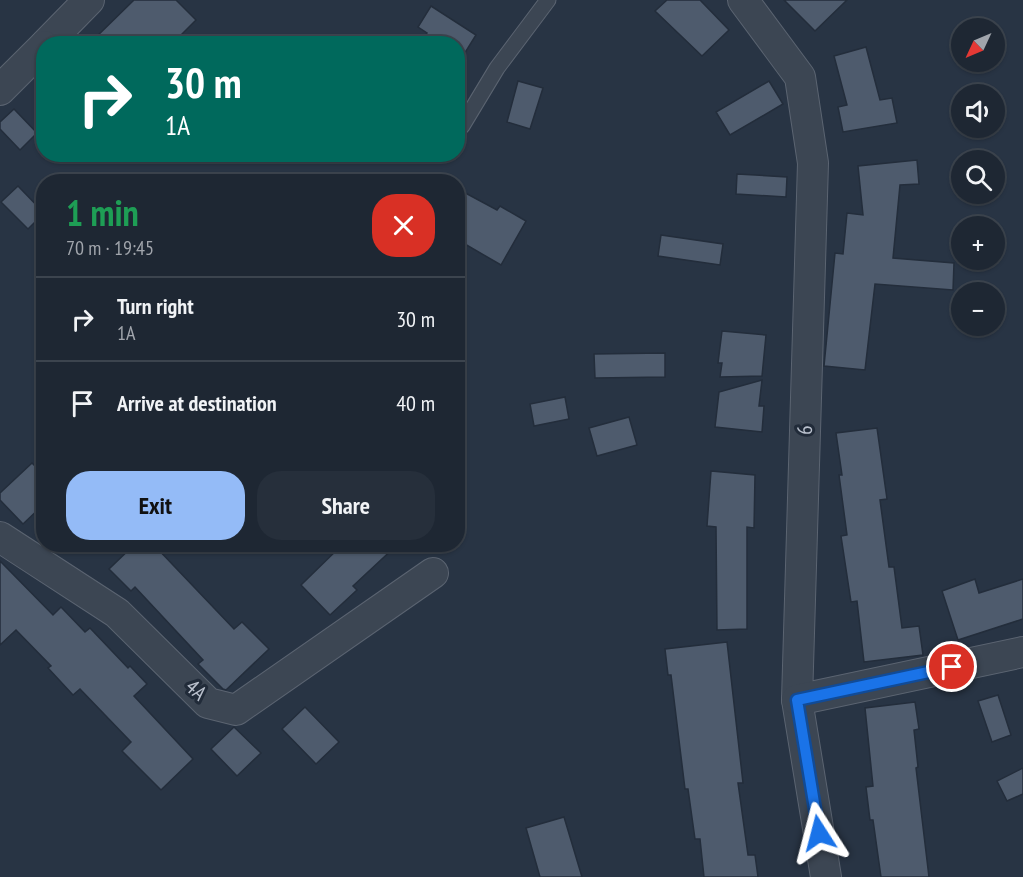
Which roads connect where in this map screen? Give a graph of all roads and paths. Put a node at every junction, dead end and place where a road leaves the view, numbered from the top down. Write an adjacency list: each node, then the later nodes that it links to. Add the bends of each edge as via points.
1 (89, 0): 4 (street)
2 (548, 0): 7 (lane, via 497,68)
3 (742, 0): 11 (street, 6, via 800,77 813,163)
4 (54, 36)
5 (36, 54): 6 (street)
6 (0, 90)
7 (465, 121)
8 (0, 537): 9 (street, 4A, via 117,613 208,703 236,710)
9 (433, 573)
10 (1021, 656): 11 (street)
11 (797, 700): 12 (street, 6)
12 (826, 877)

